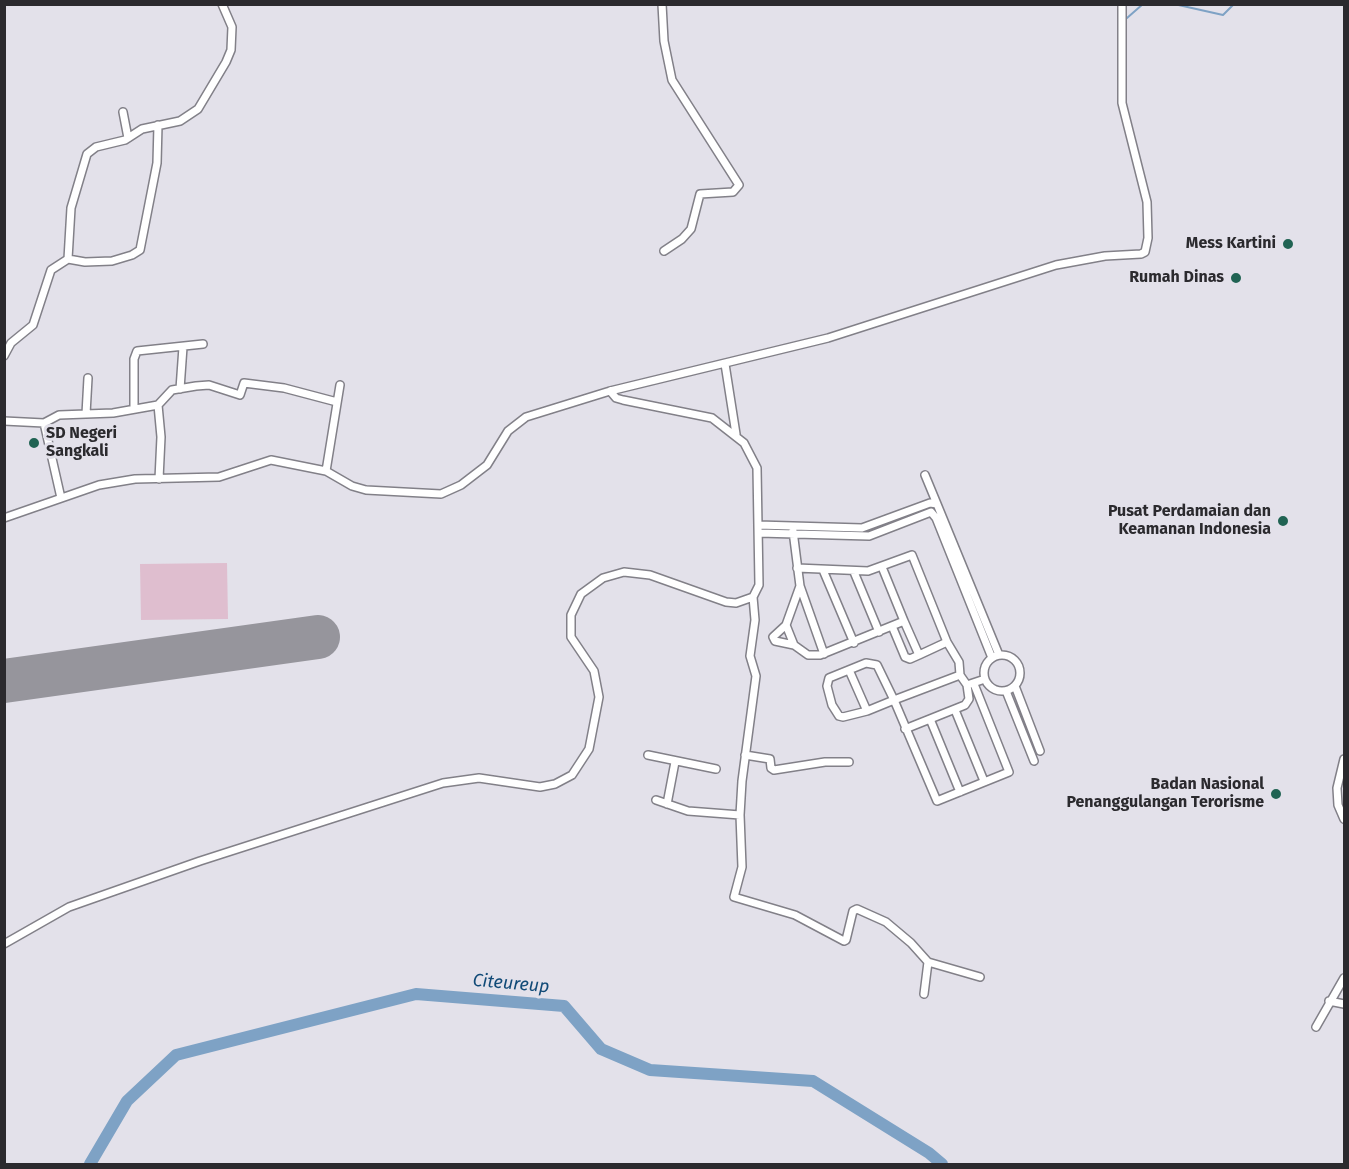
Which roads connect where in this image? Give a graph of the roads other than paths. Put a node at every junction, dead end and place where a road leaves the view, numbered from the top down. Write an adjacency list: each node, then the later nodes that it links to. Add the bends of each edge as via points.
1 (222, 4): 5 (street, via 232,27 226,62 198,109 180,121)
2 (662, 4): 7 (street, via 672,80 739,185 733,192 700,194 691,229)
3 (1122, 4): 12 (street, via 1122,103 1146,202 1145,252 1056,265 828,338)
4 (123, 112): 6 (street)
5 (158, 125): 6 (street); 8 (street, via 156,168 140,250 112,261)
6 (128, 138): 8 (street, via 96,147 87,154 71,208)
7 (664, 250)
8 (68, 259): 11 (street, via 51,270 37,318 10,344)
9 (203, 344): 10 (street)
10 (183, 347): 15 (street); 19 (street, via 134,354)
11 (4, 356)
12 (725, 364): 16 (street); 23 (street)
13 (88, 378): 20 (street)
14 (340, 385): 17 (street)
15 (180, 388): 17 (street, via 209,385 240,395 244,383 284,388); 18 (street, via 167,393)
16 (610, 391): 23 (street, via 623,400 712,418); 24 (street, via 520,419 505,434 488,465 445,493 366,490)
17 (337, 402): 24 (street)
18 (158, 405): 19 (street); 26 (street)
19 (134, 407): 20 (street)
20 (86, 414): 22 (street, via 59,415)
21 (4, 421): 22 (street)
22 (44, 423): 27 (street)
23 (736, 434): 30 (street, via 757,468)
24 (326, 471): 26 (street, via 271,460 219,477)
25 (925, 475): 28 (street)
26 (159, 479): 27 (street, via 99,485)
27 (61, 498): 29 (street)
28 (937, 504): 31 (street, via 930,503 862,528); 49 (street)
29 (4, 518)
30 (758, 525): 31 (street); 32 (street)
31 (793, 526): 33 (street)
32 (759, 533): 33 (street); 39 (street, via 759,585)
33 (793, 535): 35 (street); 49 (street, via 869,536 930,512 936,518)
34 (882, 567): 37 (street); 40 (street); 44 (street, via 910,555 914,557)
35 (797, 568): 36 (street); 38 (street)
36 (823, 570): 37 (street); 45 (street)
37 (854, 572): 43 (street)
38 (800, 586): 41 (street); 47 (street)
39 (753, 597): 62 (street, via 755,620 750,656 756,676); 75 (street, via 726,602 629,571 603,578 581,594 573,608 570,630 597,681 598,709 586,755 572,775 560,783 540,787 470,778 443,783 69,907)
40 (904, 621): 42 (street); 48 (street)
41 (786, 625): 46 (street); 46 (street, via 773,639)
42 (892, 626): 43 (street); 48 (street, via 905,657)
43 (879, 632): 45 (street)
44 (947, 642): 48 (street); 51 (street)
45 (854, 643): 47 (street)
46 (794, 645): 47 (street, via 808,655)
47 (825, 654)
48 (919, 655)
49 (995, 656): 52 (street, via 985,667); 54 (street, via 1011,657 1018,664 1020,678)
50 (849, 670): 56 (street, via 867,663 878,665); 58 (street); 58 (street, via 827,680 832,705 843,717)
51 (960, 675): 53 (street); 56 (street)
52 (985, 679): 53 (street); 55 (street, via 993,689)
53 (970, 684): 57 (street, via 968,702); 69 (street, via 1009,772)
54 (1015, 686): 55 (street); 61 (street)
55 (1006, 691): 65 (street)
56 (894, 700): 58 (street); 60 (street)
57 (955, 710): 59 (street); 69 (street)
58 (867, 711)
59 (930, 719): 60 (street); 70 (street)
60 (905, 729): 70 (street, via 936,800)
61 (1040, 751)
62 (745, 754): 67 (street, via 770,759 774,770); 73 (street)
63 (648, 756): 66 (street)
64 (1344, 759): 74 (street, via 1337,788)
65 (1034, 761)
66 (675, 762): 68 (street); 72 (street)
67 (849, 762)
68 (716, 769)
69 (984, 781): 70 (street)
70 (960, 792)
71 (656, 800): 72 (street)
72 (667, 804): 73 (street, via 688,811)
73 (740, 815): 76 (street, via 742,867 733,894 736,899 795,915 844,941 857,909 886,922)
74 (1344, 819)
75 (4, 944)
76 (928, 962): 77 (street); 79 (street)
77 (980, 977)
78 (1344, 978): 80 (street)
79 (924, 994)
80 (1329, 1001): 81 (street); 82 (street)
81 (1344, 1004)
82 (1316, 1027)

